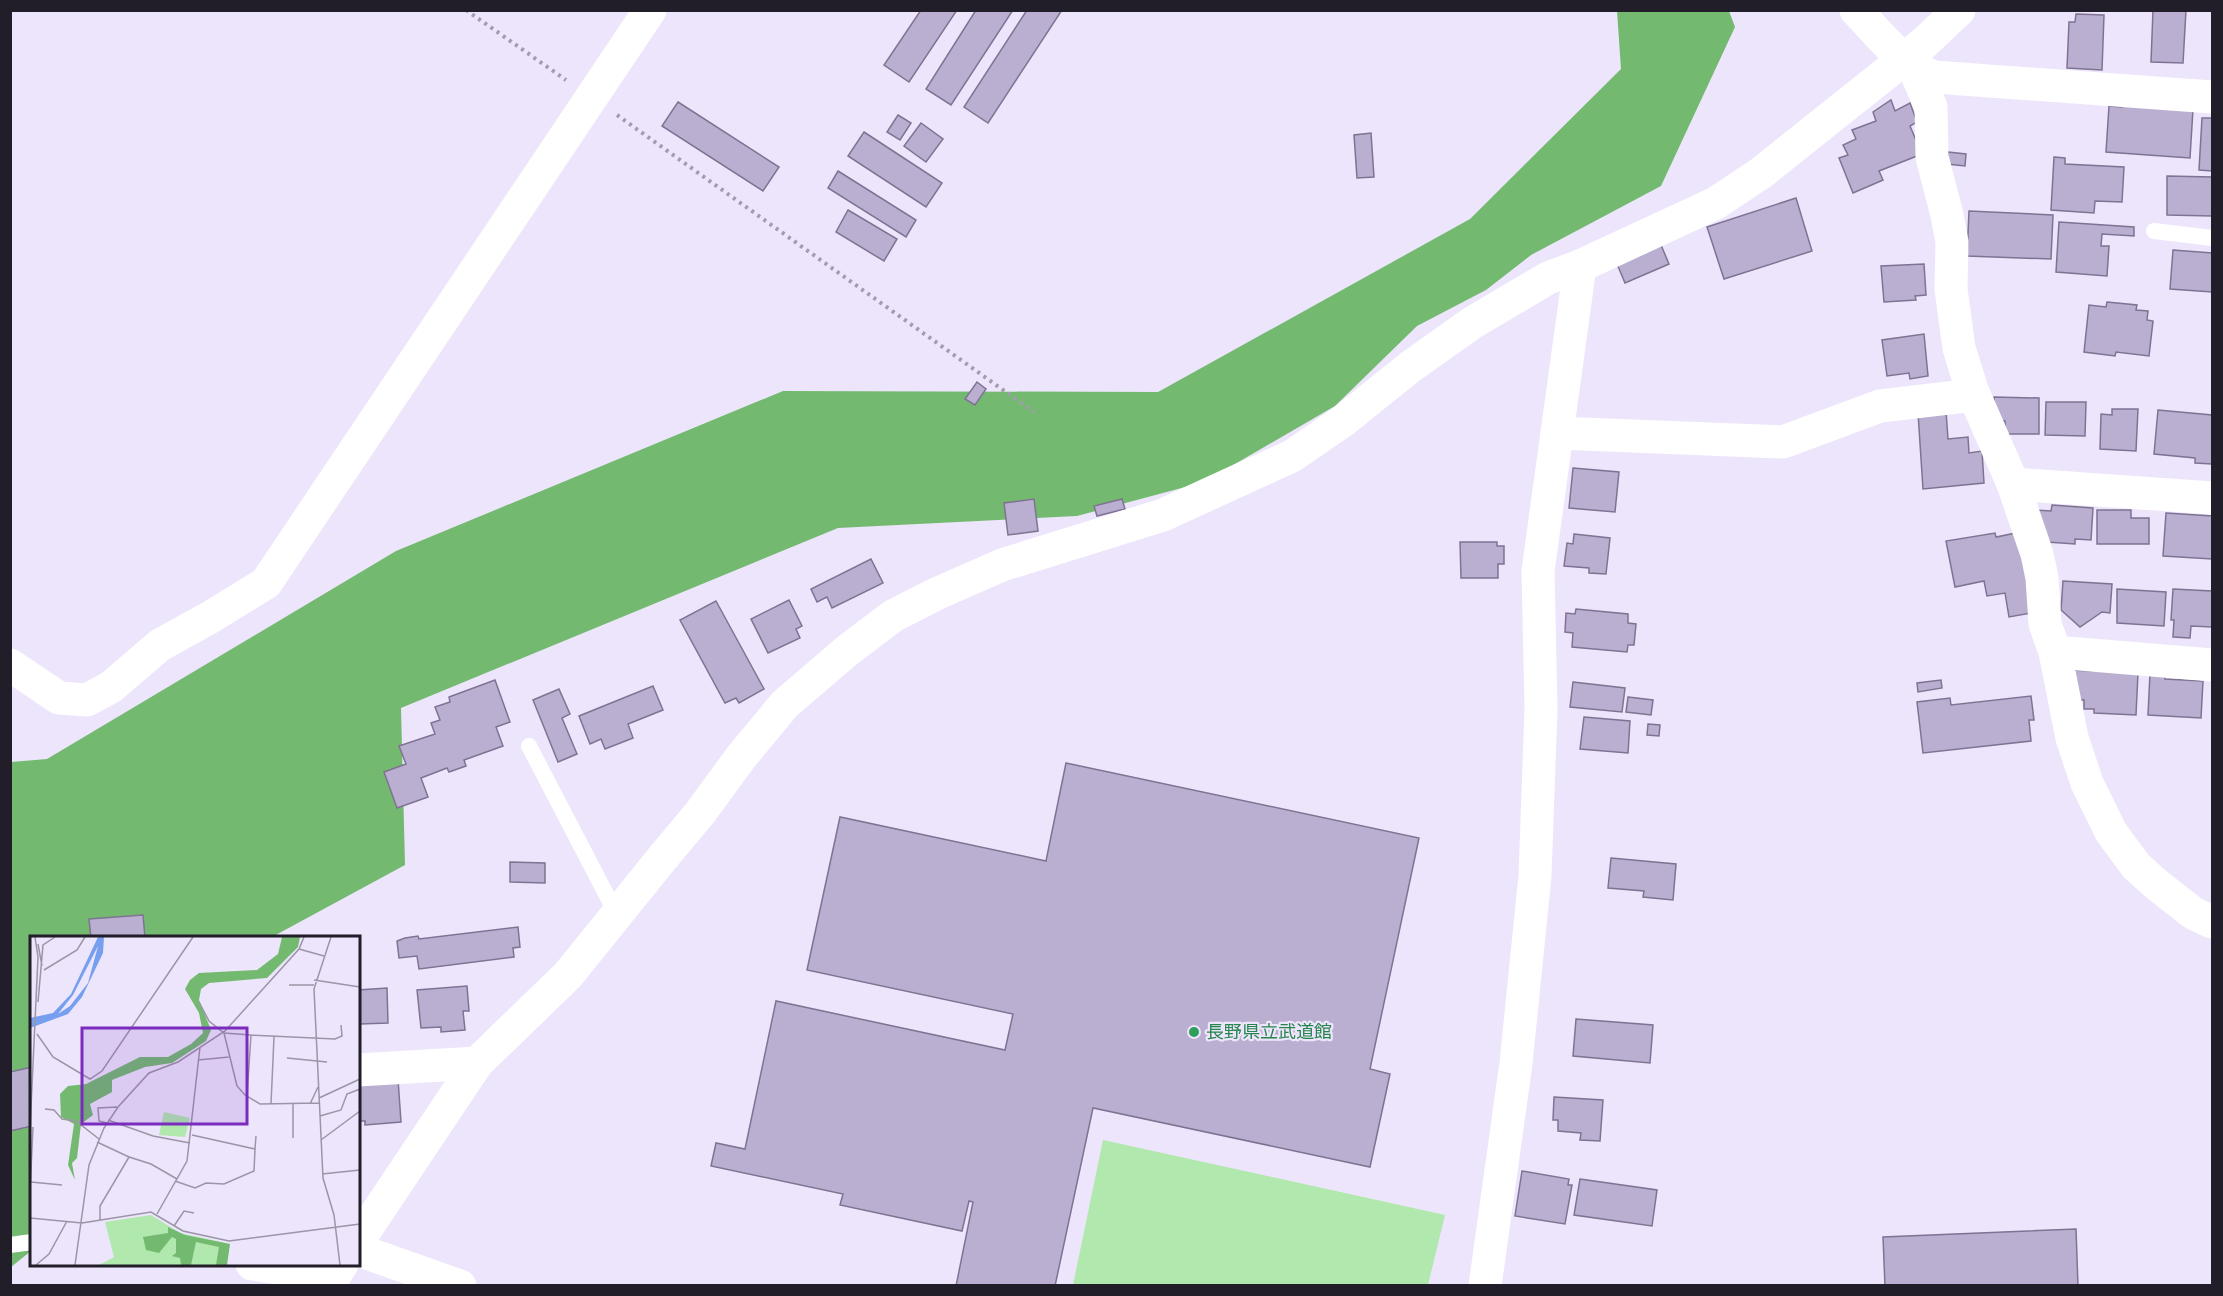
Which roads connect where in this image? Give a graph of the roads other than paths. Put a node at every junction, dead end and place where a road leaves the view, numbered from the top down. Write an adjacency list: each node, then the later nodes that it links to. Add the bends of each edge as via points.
1 (650, 10): 14 (street, via 266,583 160,645 111,687 87,700 59,698)
2 (1856, 10): 4 (street)
3 (1959, 10): 4 (street, via 1924,43)
4 (1909, 64): 5 (street, via 1934,77); 8 (street, via 1716,203); 9 (street, via 1931,107 1932,157 1952,242 1951,289 1959,348)
5 (2212, 97)
6 (2154, 231): 7 (lane)
7 (2212, 237)
8 (1580, 266): 10 (street); 17 (street, via 1548,278 1472,323 1292,456 1163,515 1002,565 893,616 785,704)
9 (1974, 395): 10 (street, via 1880,406 1783,442); 11 (street)
10 (1557, 433): 28 (street, via 1538,571 1541,708 1535,876 1516,1063)
11 (2013, 484): 12 (street); 13 (street, via 2037,554 2045,624)
12 (2212, 498)
13 (2055, 652): 15 (street); 18 (street, via 2072,738 2087,783 2111,832 2136,866 2156,884 2193,913)
14 (10, 665)
15 (2212, 665)
16 (529, 746): 17 (lane)
17 (616, 915): 19 (street, via 568,975)
18 (2212, 922)
19 (477, 1063): 20 (street); 21 (street)
20 (360, 1070)
21 (360, 1237)
22 (30, 1242): 23 (lane)
23 (10, 1245)
24 (360, 1251): 27 (street)
25 (265, 1266): 26 (street)
26 (333, 1278)
27 (460, 1286)
28 (1485, 1286)

